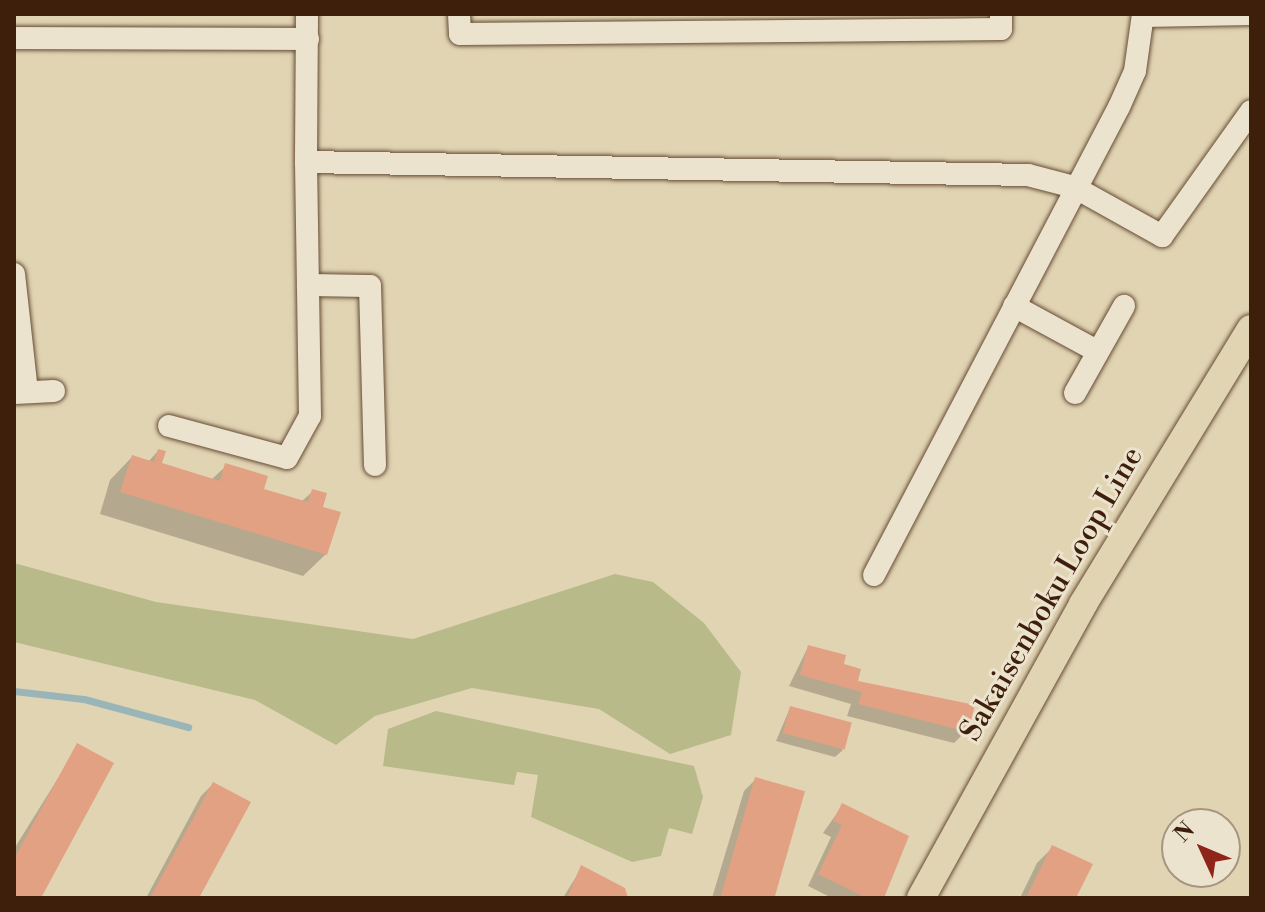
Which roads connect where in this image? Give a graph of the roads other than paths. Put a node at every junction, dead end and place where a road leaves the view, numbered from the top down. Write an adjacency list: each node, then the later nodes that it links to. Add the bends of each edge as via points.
1 (307, 14): 7 (street)
2 (459, 14): 3 (street, via 460,34 1001,29)
3 (1001, 14)
4 (1251, 14): 5 (street)
5 (1143, 15): 10 (street, via 1135,71)
6 (14, 38): 7 (street)
7 (308, 39): 9 (street)
8 (1251, 111): 10 (street, via 1162,236)
9 (306, 162): 10 (street, via 1028,175); 12 (street)
10 (1074, 187): 13 (street)
11 (14, 274): 18 (street)
12 (308, 285): 20 (street, via 310,416 287,458); 21 (street, via 370,286)
13 (1014, 306): 16 (street); 22 (street)
14 (1124, 306): 16 (street)
15 (1249, 336): 23 (main road, Sakaisenboku Loop Line, via 1083,604)
16 (1097, 351): 19 (street)
17 (54, 391): 18 (street)
18 (21, 392)
19 (1075, 393)
20 (169, 426)
21 (375, 465)
22 (874, 575)
23 (921, 898)

